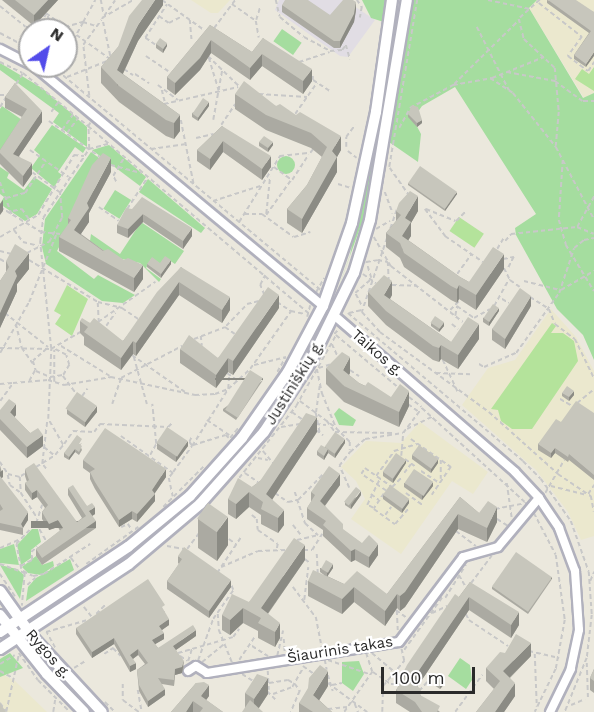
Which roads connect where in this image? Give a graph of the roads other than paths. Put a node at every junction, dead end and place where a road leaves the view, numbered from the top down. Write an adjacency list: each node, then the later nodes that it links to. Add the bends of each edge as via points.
1 (392, 0): 5 (main road, Justiniškių g.)
2 (407, 0): 6 (main road, Justiniškių g.)
3 (0, 49): 4 (street, Taikos g.)
4 (18, 58)
5 (382, 64): 6 (main road); 8 (main road, Justiniškių g., via 349,236)
6 (397, 66): 9 (main road, Justiniškių g., via 385,166)
7 (48, 78): 8 (street, Taikos g.)
8 (323, 306): 9 (main road, Taikos g.); 12 (main road, Justiniškių g., via 268,404 215,470 128,547)
9 (335, 316): 10 (street, Taikos g., via 515,472); 15 (main road, Justiniškių g., via 280,409 224,481 147,551)
10 (539, 498): 18 (street, Šiaurinis takas, via 528,505 498,547 463,557 442,596 399,642 207,673 196,666); 21 (street, Taikos g., via 567,546 578,597 578,642 571,669)
11 (0, 591): 12 (main road, Rygos g.)
12 (18, 613): 14 (main road, Justiniškių g.); 15 (main road, Rygos g.)
13 (0, 615): 14 (main road, Rygos g.)
14 (4, 630): 16 (main road, Rygos g.)
15 (28, 631): 16 (main road, Justiniškių g.); 19 (main road, Rygos g.)
16 (17, 639): 17 (main road, Justiniškių g.); 20 (main road, Rygos g.)
17 (0, 650)
18 (188, 671)
19 (103, 707)
20 (84, 712)
21 (550, 712)

